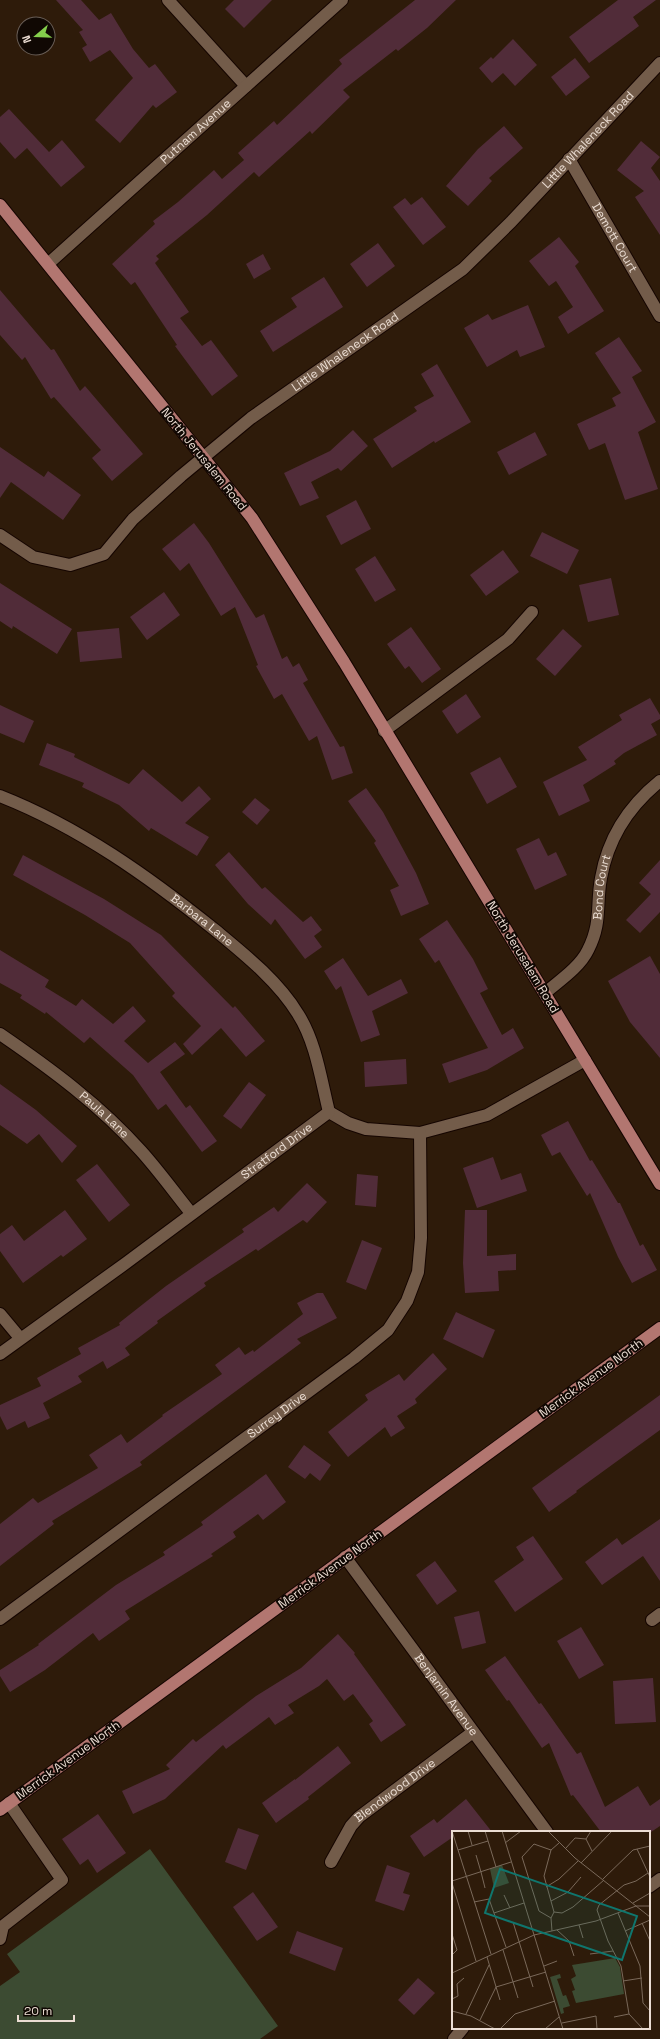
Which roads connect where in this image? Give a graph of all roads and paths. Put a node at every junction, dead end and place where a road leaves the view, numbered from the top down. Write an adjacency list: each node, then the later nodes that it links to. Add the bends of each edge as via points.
1 (168, 0): 4 (street)
2 (342, 0): 4 (street, Putnam Avenue)
3 (660, 63): 5 (street, Little Whaleneck Road)
4 (246, 86): 7 (street, Putnam Avenue)
5 (569, 159): 8 (street, Demott Court); 9 (street, Little Whaleneck Road, via 512,222 463,269 252,418)
6 (0, 205): 7 (main road, North Jerusalem Road)
7 (49, 263): 9 (main road, North Jerusalem Road)
8 (660, 316)
9 (203, 458): 10 (street, Little Whaleneck Road, via 133,519 104,554 70,565 33,557); 12 (main road, North Jerusalem Road, via 252,518)
10 (0, 535)
11 (532, 612): 12 (street, via 508,639)
12 (384, 730): 15 (main road, North Jerusalem Road)
13 (660, 781): 15 (street, Bond Court, via 644,794 620,823 609,847 600,879 598,922 588,951)
14 (0, 796): 18 (street, Barbara Lane, via 19,803 97,844 167,891 240,951 278,988 298,1014 309,1035)
15 (545, 994): 17 (main road, North Jerusalem Road)
16 (0, 1034): 21 (street, Paula Lane, via 47,1066 98,1108 141,1151)
17 (586, 1060): 19 (street, via 487,1115); 20 (main road, North Jerusalem Road)
18 (329, 1112): 19 (street, via 348,1123 366,1129); 21 (street, Stratford Drive)
19 (420, 1133): 27 (street, Surrey Drive, via 421,1238 418,1272 407,1301 388,1330 354,1358)
20 (660, 1184)
21 (191, 1213): 24 (street, Stratford Drive, via 126,1263)
22 (0, 1314): 24 (street)
23 (660, 1328): 26 (main road, Merrick Avenue North)
24 (20, 1338): 25 (street, Stratford Drive)
25 (0, 1354)
26 (345, 1557): 28 (street, Benjamin Avenue); 29 (main road, Merrick Avenue North)
27 (0, 1618)
28 (473, 1732): 30 (street, Benjamin Avenue); 31 (street, Blendwood Drive, via 360,1817 351,1826)
29 (5, 1807): 34 (street, via 62,1880 3,1926)
30 (546, 1831)
31 (331, 1862)
32 (660, 1879): 33 (street)
33 (650, 1886)
34 (0, 1939)
35 (462, 2029): 36 (street)
36 (454, 2039)

